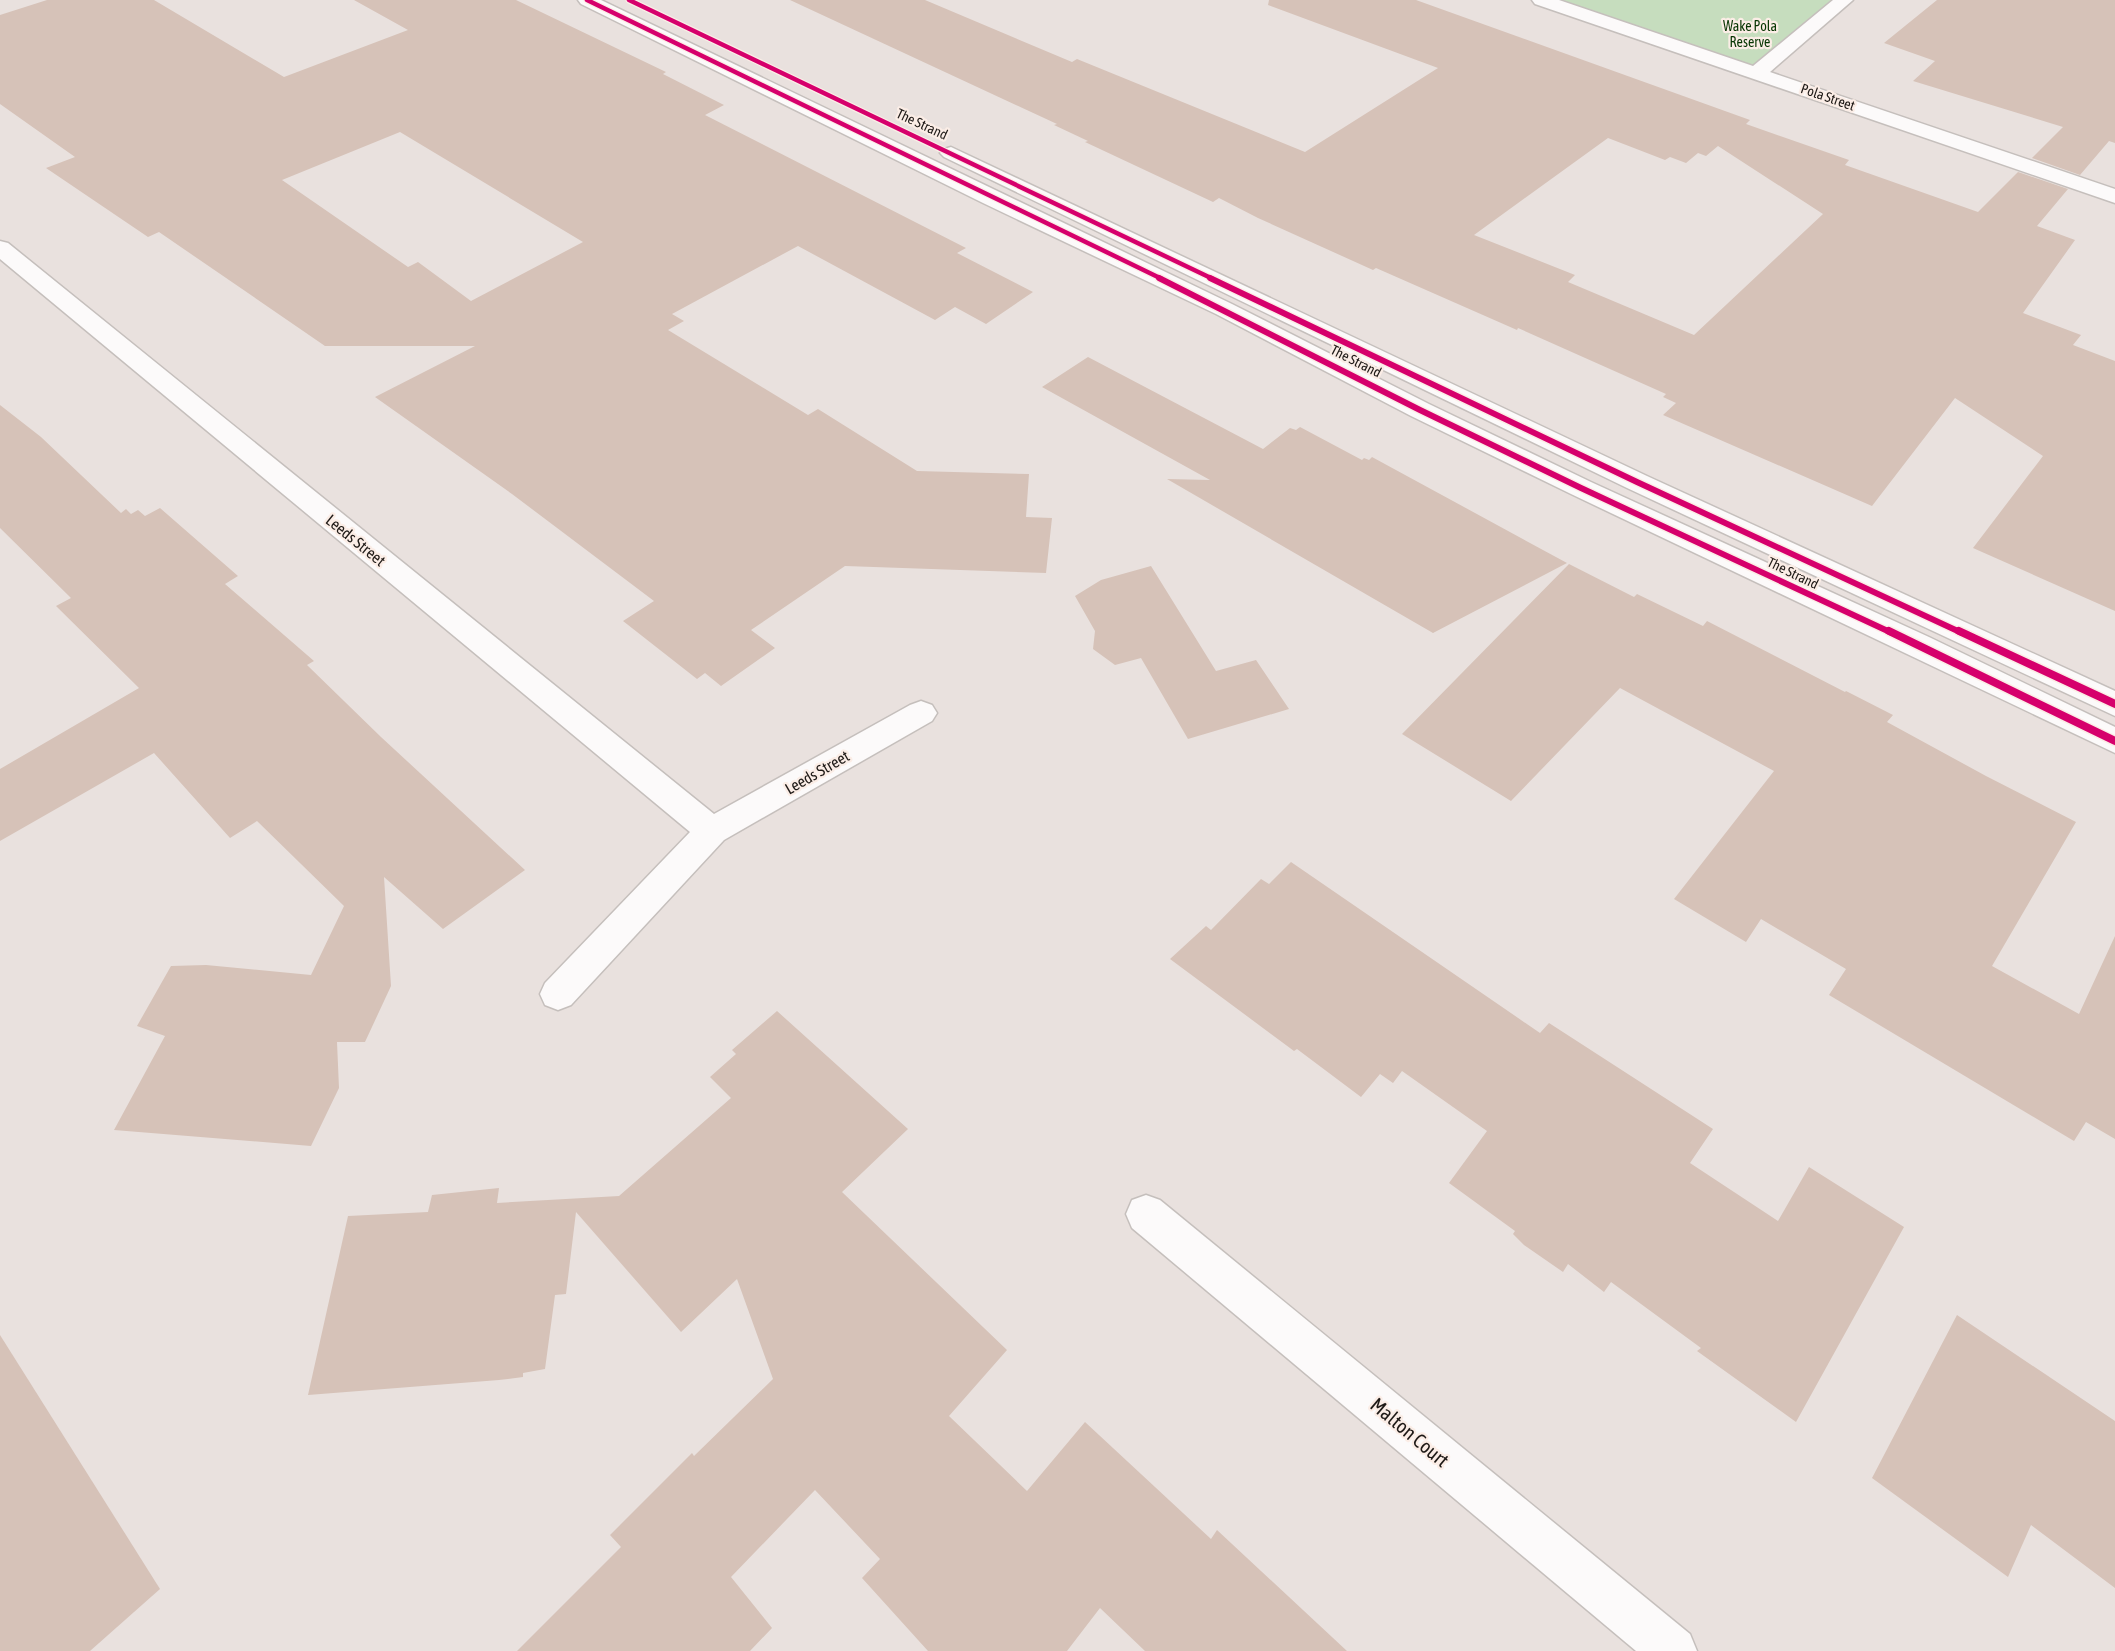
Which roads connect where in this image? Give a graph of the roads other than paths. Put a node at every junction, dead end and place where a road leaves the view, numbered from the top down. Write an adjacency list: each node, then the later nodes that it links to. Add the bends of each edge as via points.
1 (587, 0): 10 (street, The Strand, via 1224,309 1527,462)
2 (629, 0): 8 (street, The Strand, via 1626,477)
3 (1540, 0): 5 (street, Pola Street)
4 (1844, 0): 5 (street)
5 (1757, 73): 6 (street, Pola Street)
6 (2115, 196)
7 (0, 248): 11 (street, Leeds Street)
8 (2115, 704)
9 (921, 713): 11 (street, Leeds Street)
10 (2115, 741)
11 (712, 831): 12 (street, Leeds Street)
12 (558, 994)
13 (1146, 1214): 14 (street, Malton Court)
14 (1673, 1651)

